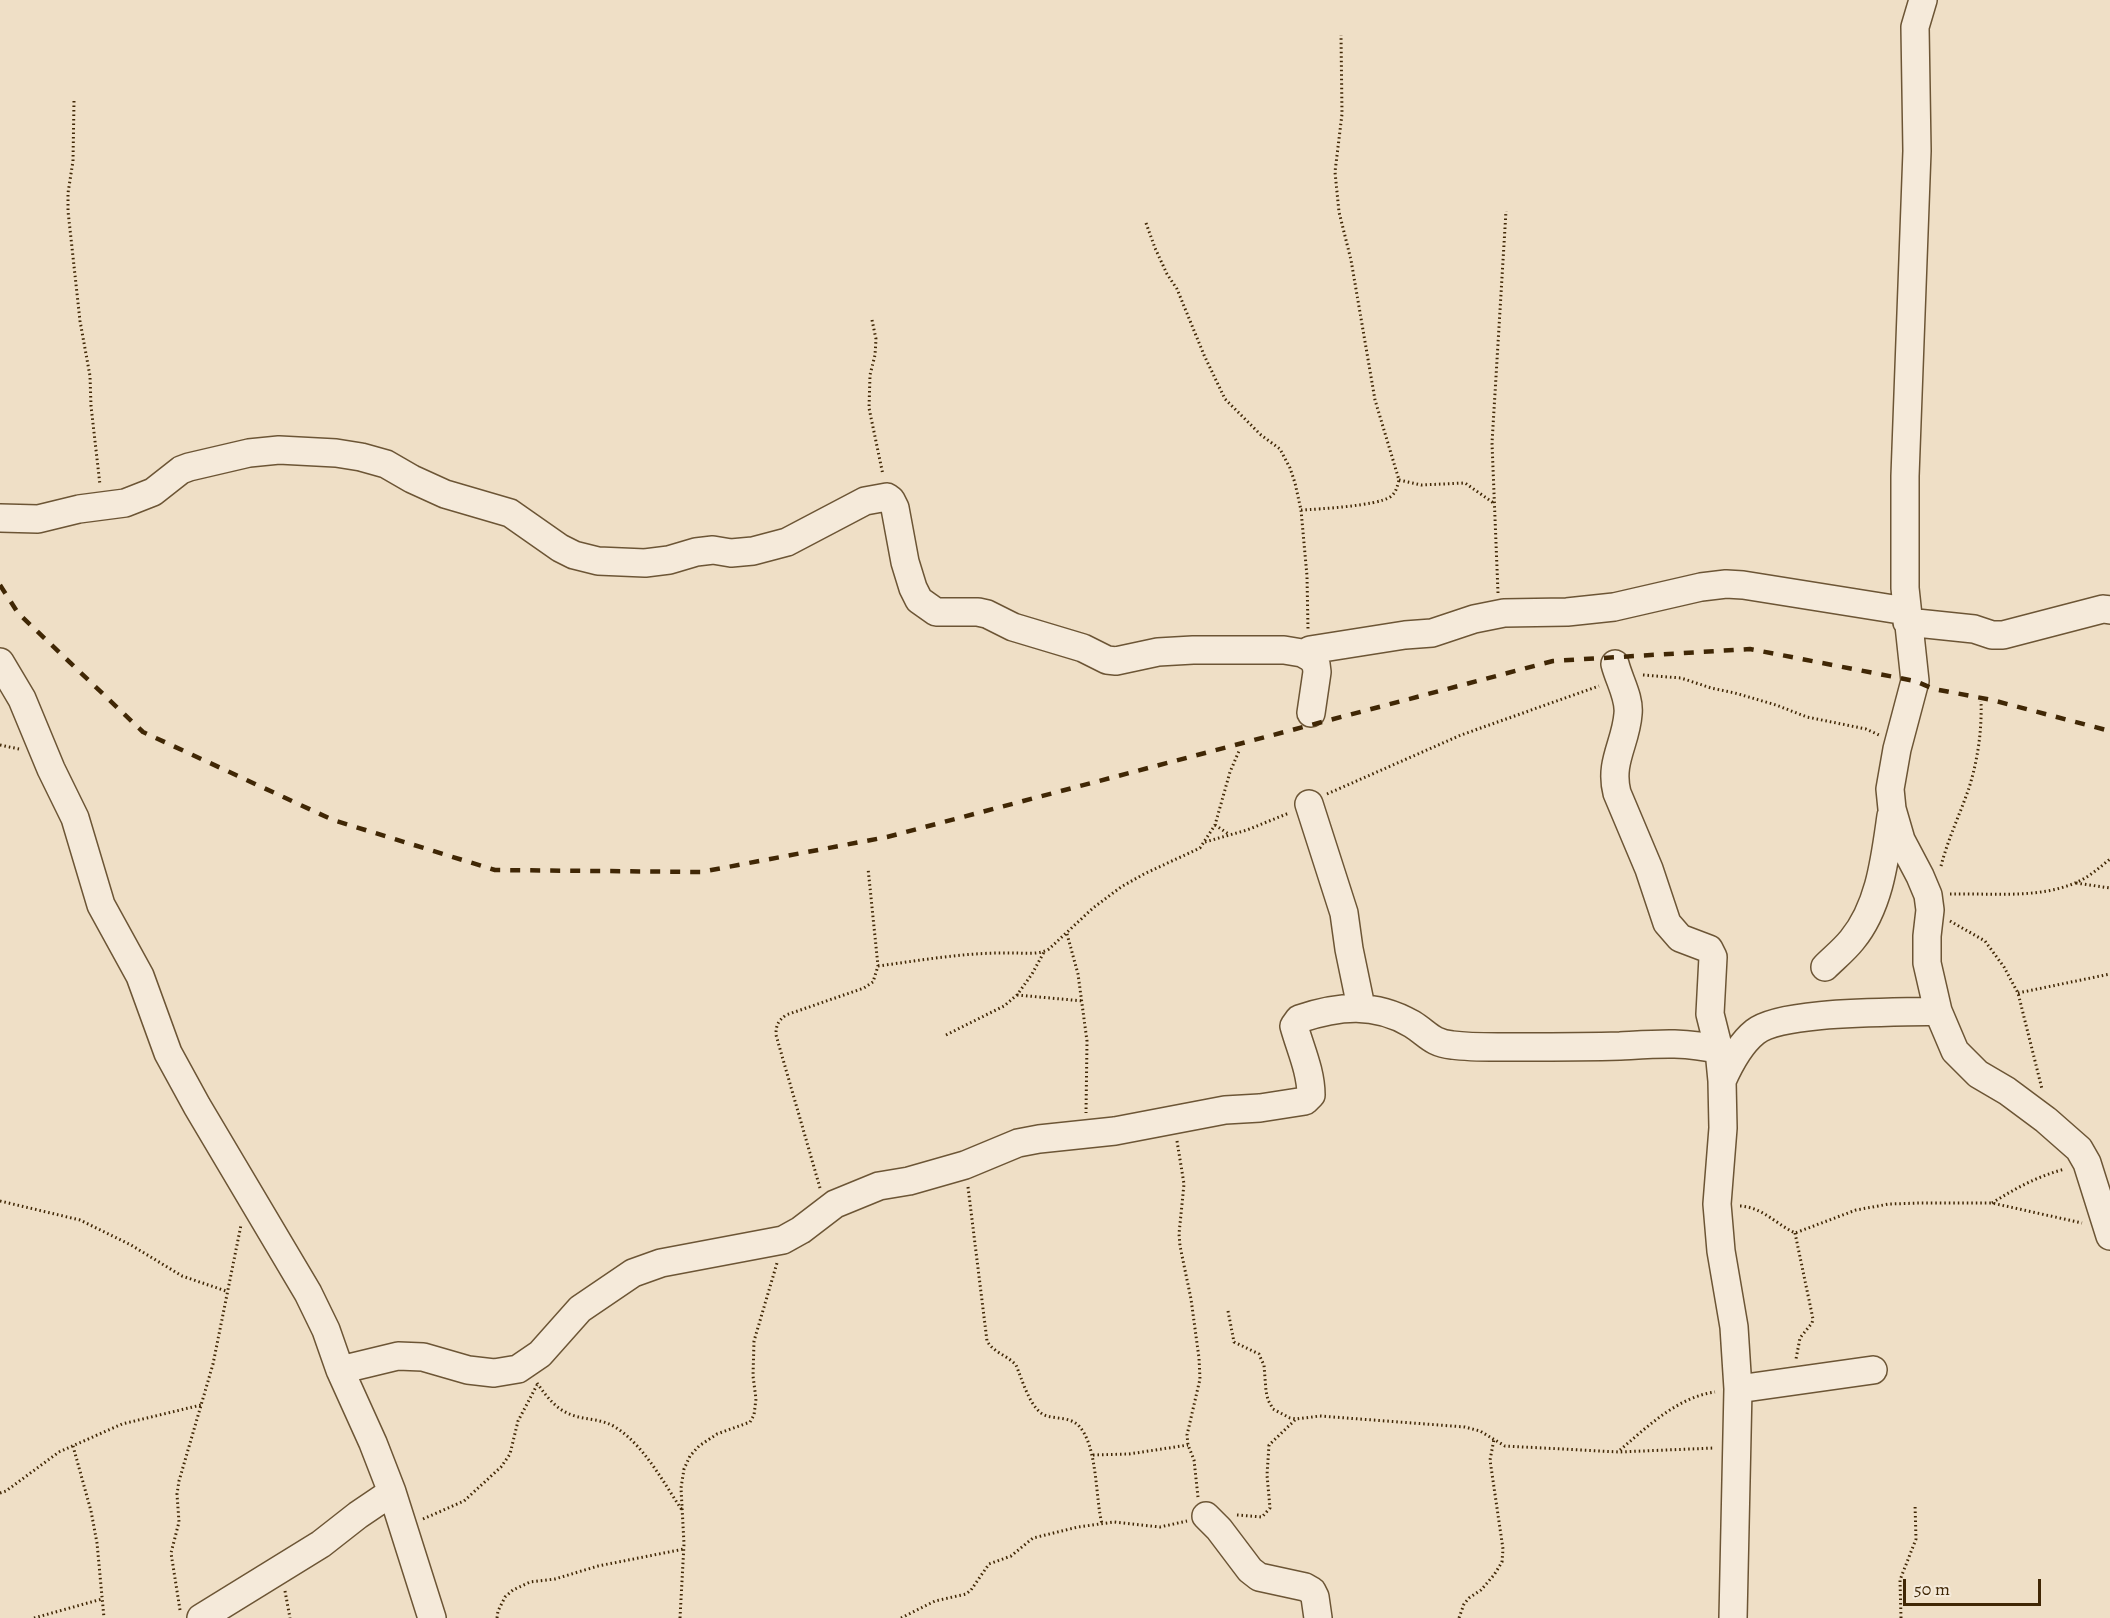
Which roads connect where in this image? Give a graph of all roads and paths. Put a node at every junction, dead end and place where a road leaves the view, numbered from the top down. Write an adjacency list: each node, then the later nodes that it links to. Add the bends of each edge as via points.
1 (1923, 0): 15 (street, via 1915,27 1917,151 1905,476)
2 (1341, 35): 7 (path, via 1342,114 1335,172 1339,212 1375,400)
3 (74, 101): 10 (path, via 68,211 100,485 98,498)
4 (1506, 211): 9 (path, via 1492,443)
5 (1146, 223): 11 (path, via 1225,399 1280,449 1296,483)
6 (872, 320): 8 (path, via 876,339 869,408)
7 (1399, 480): 9 (path, via 1421,485 1465,483); 11 (path, via 1395,492 1387,498)
8 (887, 497): 10 (street, via 866,501 770,548 731,553 713,550 645,562 598,561 574,555 510,513 446,494 386,464 336,453 249,453 181,470 160,488 138,499); 20 (street, via 895,508 913,588 919,600 936,612 987,614 1012,627 1083,648 1107,660 1193,650 1302,653 1316,664)
9 (1495, 504): 14 (path)
10 (90, 508): 12 (street, via 38,519)
11 (1301, 510): 16 (path)
12 (0, 518)
13 (2110, 610): 15 (street, via 2003,635)
14 (1498, 614): 15 (street, via 1614,606 1726,584); 16 (street, via 1432,633)
15 (1907, 617): 21 (street, via 1915,681)
16 (1310, 650)
17 (0, 662): 61 (street, via 22,699 75,818 101,905 140,976 168,1053 308,1293)
18 (1617, 670): 21 (path, via 1681,678 1807,717 1866,729); 23 (path, via 1596,687 1461,735); 44 (street, via 1628,713 1616,755 1614,782 1667,923 1680,938 1711,952 1710,1014)
19 (1981, 701): 32 (path, via 1979,743 1970,786)
20 (1311, 713)
21 (1897, 749): 24 (street, via 1890,789)
22 (1239, 751): 25 (path)
23 (1309, 804): 26 (path); 41 (street, via 1344,913)
24 (1892, 810): 32 (street, via 1901,840); 36 (street, via 1873,902 1852,940)
25 (1215, 825): 26 (path); 27 (path)
26 (1230, 835): 27 (path)
27 (1204, 842): 33 (path, via 1189,854 1121,887)
28 (2110, 859): 30 (path)
29 (868, 868): 35 (path)
30 (2075, 883): 31 (path); 32 (path, via 2035,893)
31 (2110, 888)
32 (1932, 900): 38 (path, via 1985,941); 42 (street, via 1927,963)
33 (1067, 934): 34 (path); 40 (path)
34 (1044, 952): 35 (path, via 958,955); 39 (path)
35 (878, 966): 54 (path, via 870,985 786,1015 776,1026)
36 (1825, 967)
37 (2110, 975): 38 (path)
38 (2018, 993): 46 (path)
39 (1017, 995): 40 (path); 43 (path, via 1004,1006)
40 (1083, 1001): 48 (path, via 1088,1041)
41 (1361, 1007): 44 (street, via 1404,1019 1434,1042 1451,1045 1697,1044); 47 (street, via 1336,1009 1295,1022 1311,1087 1308,1099)
42 (1938, 1011): 45 (street, via 1792,1018 1768,1024 1740,1049); 46 (street, via 1955,1051 1966,1063)
43 (946, 1035)
44 (1719, 1050): 45 (street)
45 (1722, 1081): 53 (street)
46 (2046, 1120): 49 (street, via 2079,1149)
47 (1173, 1121): 48 (street); 69 (path, via 1184,1184 1179,1246 1191,1299 1200,1378)
48 (1086, 1134): 50 (street, via 1018,1143)
49 (2086, 1163): 52 (path, via 2043,1174); 56 (street)
50 (965, 1165): 54 (street, via 879,1186); 73 (path, via 987,1341 1016,1365 1042,1414 1077,1425)
51 (0, 1202): 59 (path, via 80,1220 182,1276)
52 (1992, 1203): 56 (path); 57 (path, via 1889,1204 1856,1210)
53 (1717, 1204): 57 (path, via 1749,1206); 65 (street, via 1734,1327)
54 (826, 1210): 58 (street)
55 (241, 1224): 59 (path)
56 (2109, 1232)
57 (1795, 1233): 64 (path, via 1813,1319 1798,1344)
58 (783, 1240): 63 (street, via 661,1263 633,1273 580,1309 540,1354); 77 (path, via 754,1341 754,1416 750,1422 717,1434 690,1456 681,1488)
59 (226, 1291): 66 (path)
60 (1228, 1311): 67 (path, via 1234,1342 1259,1354 1273,1409)
61 (340, 1370): 63 (street, via 398,1356 423,1357 468,1370); 74 (street)
62 (1873, 1370): 64 (street)
63 (528, 1376): 77 (path, via 567,1413 606,1422 627,1437); 80 (path, via 510,1454 488,1481 464,1501)
64 (1796, 1381): 65 (street)
65 (1738, 1389): 71 (street); 72 (path, via 1701,1394 1679,1405)
66 (201, 1405): 70 (path, via 122,1424); 85 (path, via 179,1481 179,1522 171,1553)
67 (1296, 1419): 68 (path, via 1320,1416 1418,1422 1465,1427); 78 (path, via 1269,1445 1266,1515)
68 (1494, 1439): 72 (path, via 1504,1446); 92 (path, via 1490,1460 1502,1562 1487,1584 1464,1605)
69 (1188, 1445): 73 (path); 78 (path)
70 (72, 1446): 75 (path); 82 (path, via 98,1543)
71 (1737, 1448): 72 (path); 93 (street)
72 (1619, 1452)
73 (1093, 1455): 79 (path)
74 (392, 1492): 80 (street); 86 (street, via 321,1544)
75 (0, 1493)
76 (1915, 1504): 94 (path, via 1916,1539 1900,1580)
77 (683, 1511): 81 (path)
78 (1203, 1516): 79 (path, via 1160,1527); 91 (street, via 1259,1577 1312,1591)
79 (1102, 1524): 90 (path, via 1033,1538 1011,1556 989,1564 966,1594 935,1601)
80 (403, 1527): 87 (street)
81 (684, 1550): 88 (path, via 530,1582 505,1597); 89 (path)
82 (102, 1599): 83 (path); 84 (path)
83 (34, 1618)
84 (104, 1618)
85 (181, 1618)
86 (201, 1618)
87 (432, 1618)
88 (497, 1618)
89 (680, 1618)
90 (901, 1618)
91 (1318, 1618)
92 (1459, 1618)
93 (1733, 1618)
94 (1901, 1618)

